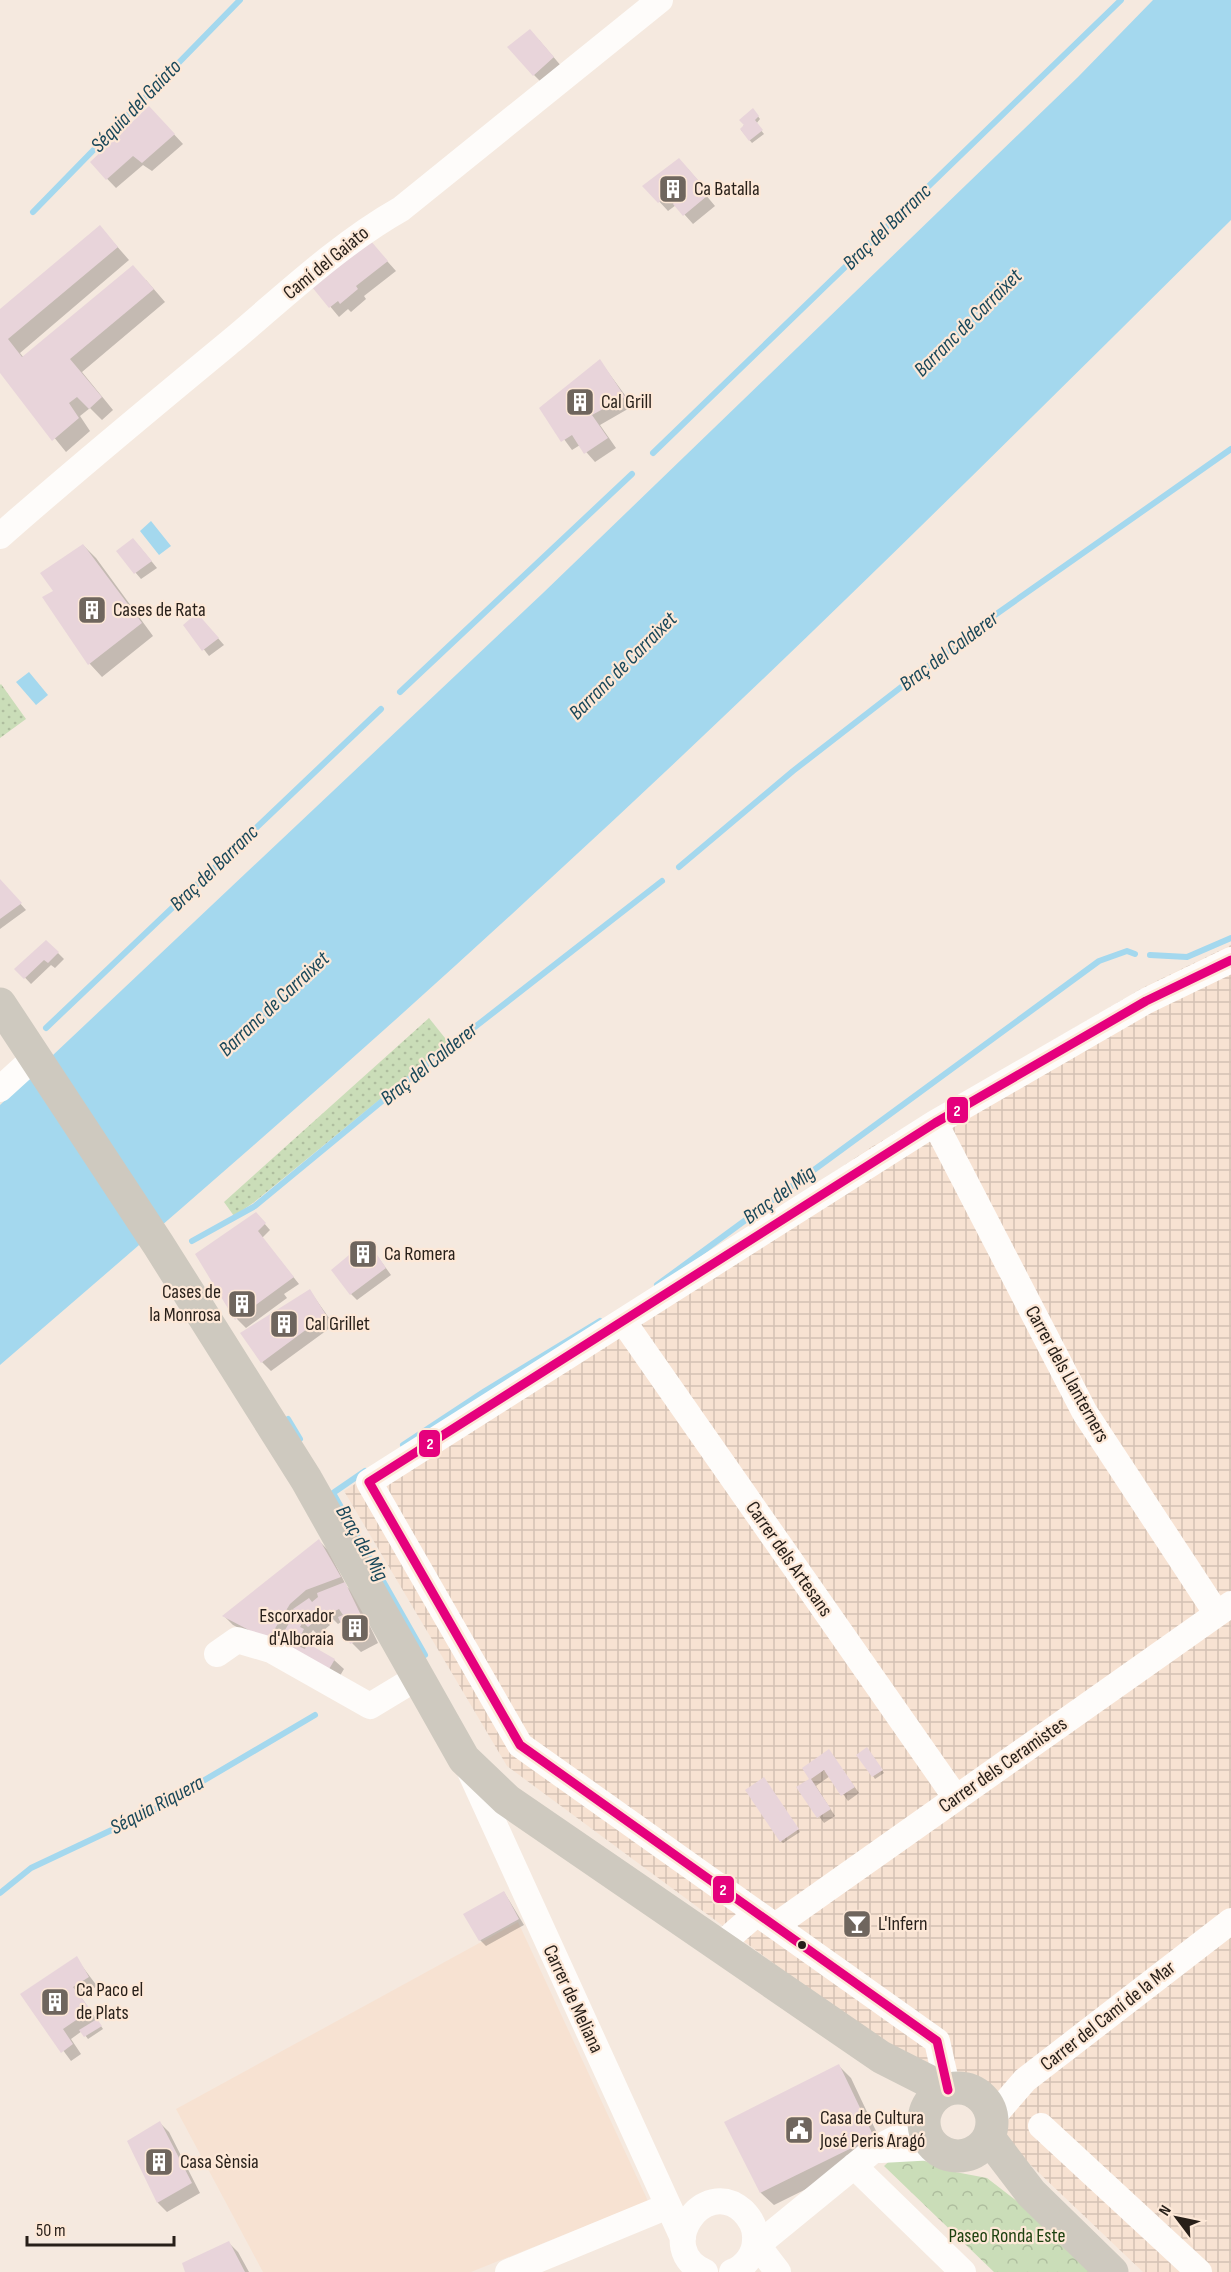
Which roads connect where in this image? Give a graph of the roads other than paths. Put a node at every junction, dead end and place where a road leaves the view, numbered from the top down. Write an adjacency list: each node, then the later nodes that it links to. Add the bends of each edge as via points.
1 (660, 0): 2 (street, Camí del Gaiato, via 401,209 373,225 299,284)
2 (0, 537)
3 (1231, 960): 7 (street, via 1146,1001)
4 (0, 1004): 5 (main road)
5 (33, 1063): 6 (street); 11 (main road, via 153,1237 306,1479)
6 (0, 1089)
7 (935, 1123): 8 (street); 9 (street, Carrer dels Llanterners, via 1085,1413)
8 (622, 1321): 13 (street, Carrer dels Artesans); 14 (street, via 369,1482 520,1745)
9 (1224, 1609): 13 (street, Carrer dels Ceramistes)
10 (217, 1654): 11 (street, via 237,1640 271,1650 370,1706)
11 (418, 1677): 12 (main road)
12 (464, 1759): 16 (main road, via 507,1800); 20 (street, Carrer de Meliana)
13 (956, 1798): 14 (street, Carrer dels Ceramistes)
14 (766, 1919): 16 (street, Carrer dels Ceramistes); 17 (street, via 937,2041)
15 (1231, 1921): 17 (street, Carrer del Camí de la Mar, via 1025,2080)
16 (719, 1946): 17 (main road, via 881,2057)
17 (953, 2121): 19 (street, via 875,2149); 30 (main road, via 1017,2189 1031,2193)
18 (1041, 2126): 31 (street)
19 (854, 2166): 22 (street); 29 (street)
20 (668, 2206): 23 (street, Carrer de Meliana); 25 (street)
21 (751, 2222): 22 (street); 23 (street, via 739,2208 716,2202 696,2211 684,2228); 24 (street, via 756,2239)
22 (782, 2225): 24 (street)
23 (683, 2238): 26 (street, Carrer de Meliana, via 688,2257)
24 (753, 2250): 27 (street, via 747,2262); 28 (street, via 765,2255)
25 (508, 2272)
26 (705, 2272)
27 (732, 2272)
28 (778, 2272)
29 (963, 2272)
30 (1112, 2272)
31 (1199, 2272)

